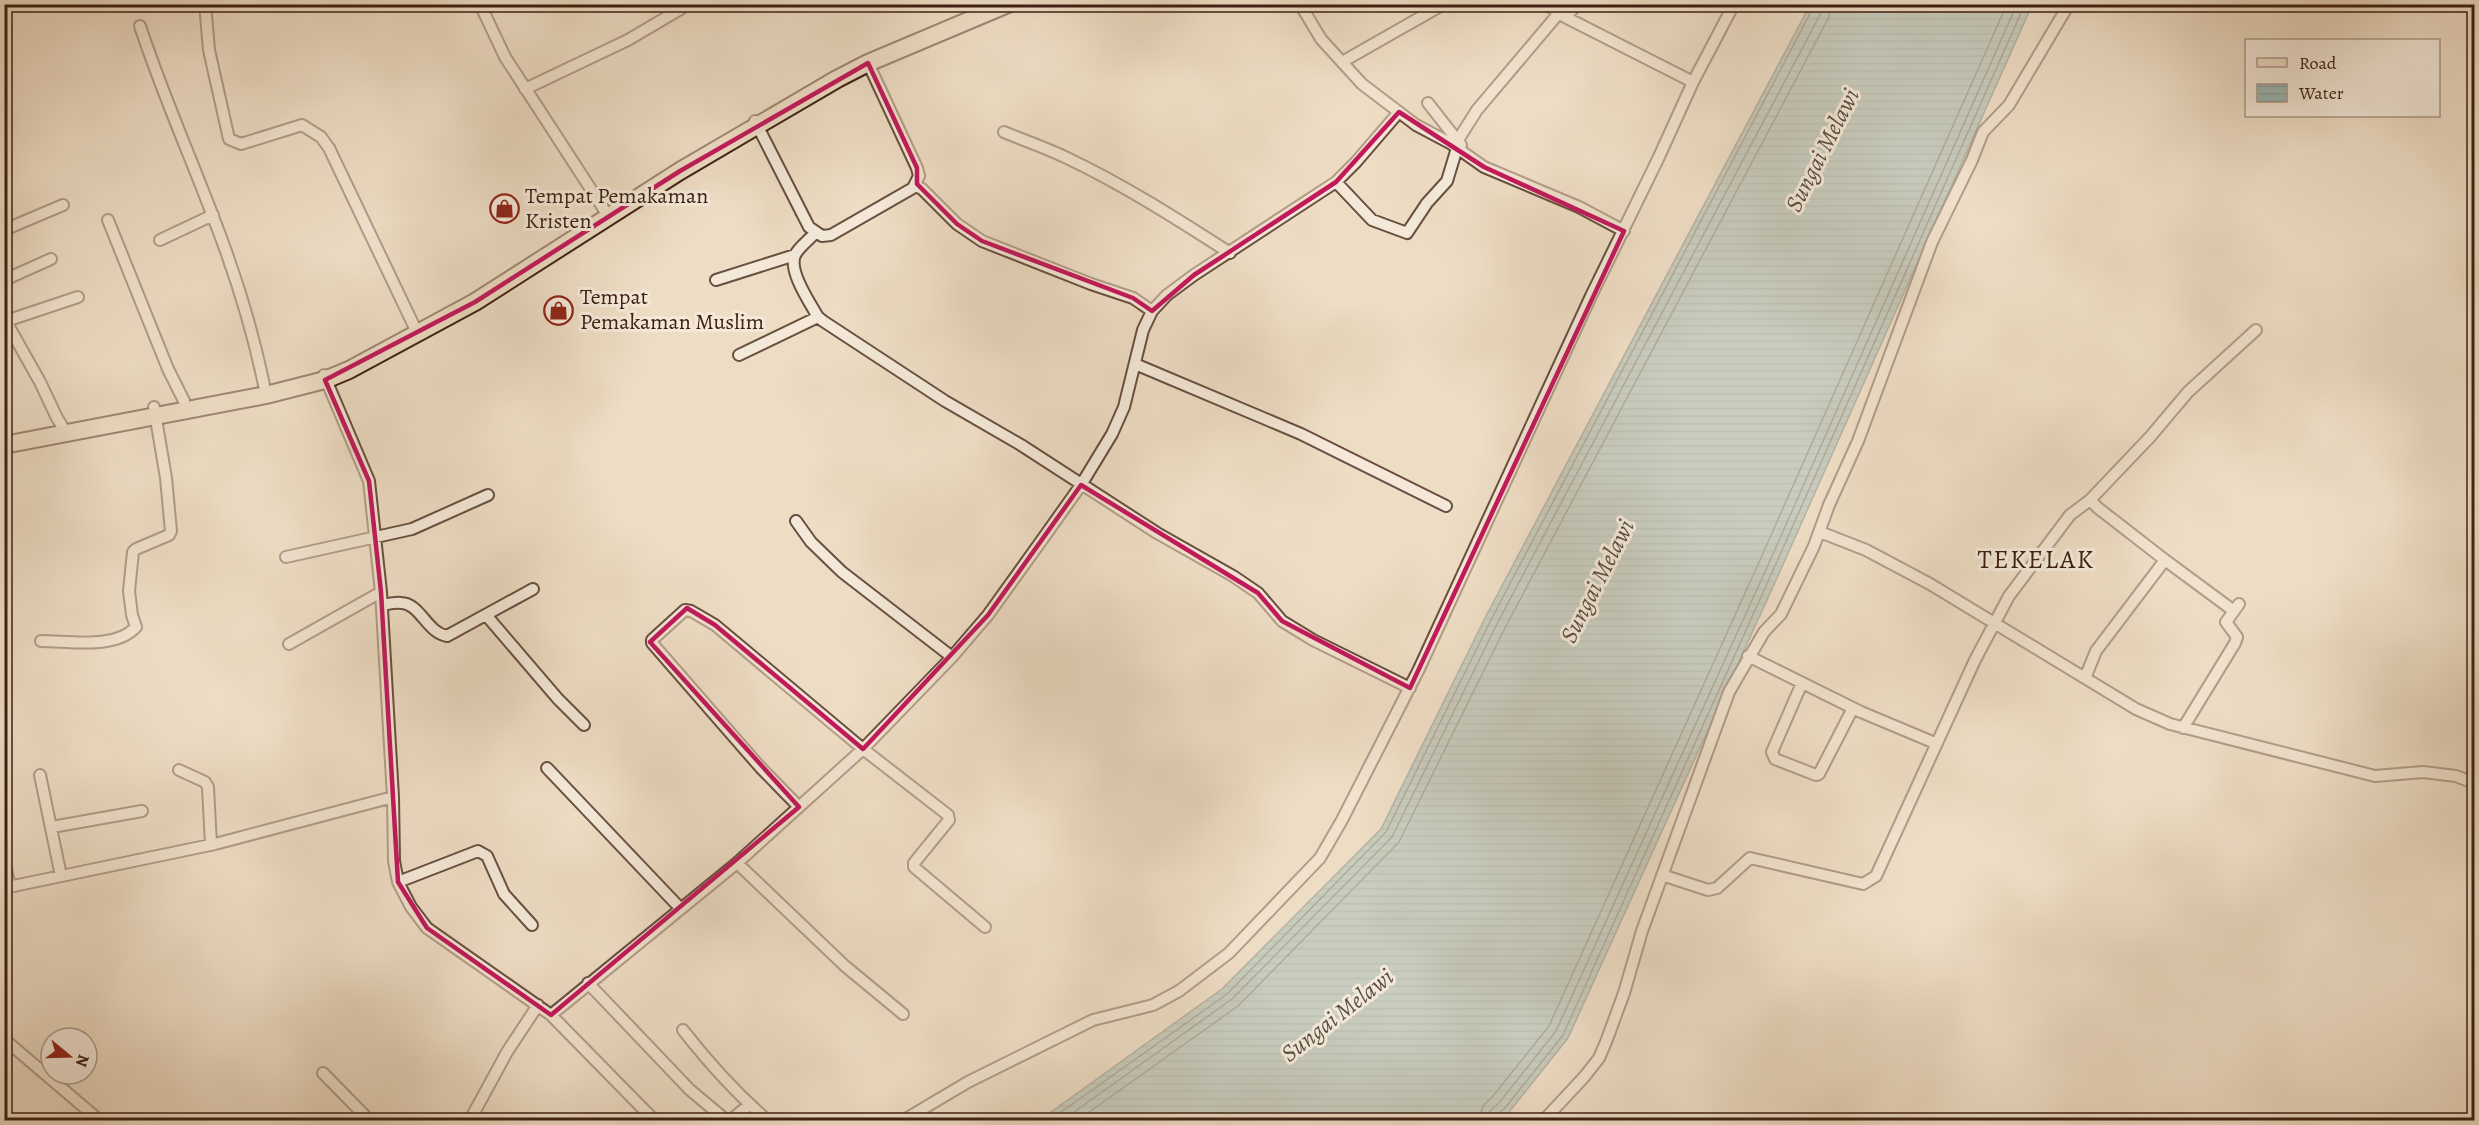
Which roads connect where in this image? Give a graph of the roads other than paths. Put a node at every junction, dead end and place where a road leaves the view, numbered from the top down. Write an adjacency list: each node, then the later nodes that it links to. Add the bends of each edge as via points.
1 (205, 4): 42 (street, via 209,50 229,139 241,144 302,124 321,137 368,225)
2 (480, 4): 17 (street)
3 (689, 4): 17 (street, via 628,40)
4 (985, 4): 20 (main road, via 865,56)
5 (1008, 4): 15 (main road)
6 (1300, 4): 14 (street, via 1321,39)
7 (1444, 4): 14 (street)
8 (1546, 4): 12 (street)
9 (1578, 4): 12 (street)
10 (2069, 4): 58 (street, via 2009,105 1983,132 1932,242)
11 (1732, 5): 16 (street)
12 (1562, 15): 16 (street); 22 (street)
13 (141, 26): 27 (street, via 159,84)
14 (1342, 62): 19 (street, via 1362,84)
15 (868, 63): 20 (main road); 24 (street, via 917,168)
16 (1693, 82): 30 (street)
17 (525, 89): 26 (street)
18 (1428, 103): 22 (street)
19 (1399, 112): 22 (street, via 1416,125); 23 (street)
20 (756, 122): 26 (main road, via 707,146); 31 (street); 46 (main road, via 475,303 350,370)
21 (1004, 132): 33 (street, via 1096,173)
22 (1454, 142): 23 (street, via 1447,181 1407,234 1372,220); 30 (street, via 1501,175 1580,207)
23 (1336, 182): 33 (street)
24 (916, 186): 31 (street, via 831,235); 39 (street, via 982,241 1122,293)
25 (63, 205): 29 (street)
26 (605, 211): 42 (main road, via 471,296)
27 (213, 216): 32 (street); 47 (street, via 245,307)
28 (108, 220): 48 (street)
29 (4, 230)
30 (1624, 231): 73 (street)
31 (815, 234): 34 (street)
32 (160, 240)
33 (1230, 253): 39 (street, via 1167,295)
34 (795, 255): 37 (street); 40 (street, via 797,278)
35 (51, 259): 36 (street)
36 (4, 280)
37 (716, 280)
38 (78, 297): 41 (street)
39 (1152, 311): 45 (street)
40 (818, 317): 44 (street); 53 (street)
41 (5, 319): 50 (street)
42 (414, 326): 46 (main road)
43 (2256, 330): 55 (street, via 2188,392)
44 (739, 355)
45 (1135, 364): 53 (street, via 1112,434); 56 (street, via 1301,434)
46 (324, 376): 47 (main road); 49 (main road, via 266,394); 59 (street, via 369,481)
47 (264, 385): 48 (main road)
48 (184, 401): 49 (main road)
49 (154, 411): 50 (main road); 67 (street, via 171,531 133,552 129,591 136,627 123,637 104,641)
50 (64, 430): 51 (main road); 52 (main road)
51 (4, 436)
52 (4, 446)
53 (1080, 485): 70 (street, via 988,615); 73 (street, via 1258,593 1282,621)
54 (488, 495): 59 (street, via 412,529)
55 (2090, 500): 61 (street); 66 (street, via 2070,515 2009,596)
56 (1446, 506)
57 (796, 521): 70 (street, via 842,572)
58 (1820, 532): 66 (street, via 1866,550); 69 (street, via 1781,614)
59 (376, 538): 60 (street); 63 (street)
60 (286, 557)
61 (2165, 560): 71 (street, via 2096,651); 76 (street, via 2236,607 2226,622 2237,637 2235,643)
62 (533, 589): 65 (street)
63 (381, 592): 64 (street); 68 (street)
64 (382, 605): 65 (street, via 403,602 437,633 447,636); 83 (street)
65 (486, 615): 75 (street)
66 (1994, 624): 71 (street); 77 (street)
67 (41, 640)
68 (289, 644)
69 (1748, 656): 72 (street); 90 (street, via 1729,692)
70 (952, 657): 78 (street)
71 (2085, 678): 76 (street, via 2136,709)
72 (1802, 683): 74 (street); 74 (street, via 1772,752 1774,759 1816,775 1822,773)
73 (1410, 688): 114 (street, via 1320,858 1223,959 1153,1005 1093,1020 968,1082)
74 (1853, 708): 77 (street)
75 (584, 725)
76 (2183, 728): 82 (street, via 2374,776 2423,772)
77 (1935, 743): 90 (street, via 1886,856 1875,876 1863,884 1750,858 1717,888 1708,890)
78 (863, 749): 84 (street); 84 (street, via 715,625 685,610 652,643); 96 (street, via 948,815 949,820 914,867)
79 (547, 768): 94 (street)
80 (179, 770): 87 (street, via 205,782 208,788)
81 (40, 775): 86 (street)
82 (2475, 783)
83 (393, 797): 87 (street); 92 (street)
84 (799, 807): 89 (street)
85 (142, 811): 86 (street)
86 (52, 827): 91 (street)
87 (211, 845): 91 (street)
88 (4, 860): 93 (street)
89 (737, 863): 94 (street); 99 (street, via 845,966)
90 (1662, 875): 115 (street, via 1599,1058)
91 (62, 876): 93 (street)
92 (398, 882): 95 (street, via 478,850 488,856 504,894); 98 (street, via 427,928)
93 (7, 888)
94 (680, 908): 97 (street)
95 (532, 925)
96 (985, 927)
97 (588, 983): 100 (street); 111 (street, via 690,1090)
98 (538, 1005): 100 (street); 109 (street)
99 (903, 1014)
100 (551, 1015): 110 (street)
101 (682, 1030): 104 (street)
102 (4, 1039): 107 (street)
103 (323, 1072): 108 (street)
104 (749, 1105): 112 (street); 113 (street)
105 (4, 1117): 106 (street)
106 (8, 1120)
107 (99, 1120)
108 (369, 1120)
109 (470, 1120)
110 (654, 1120)
111 (726, 1120)
112 (731, 1120)
113 (767, 1120)
114 (904, 1120)
115 (1544, 1120)

